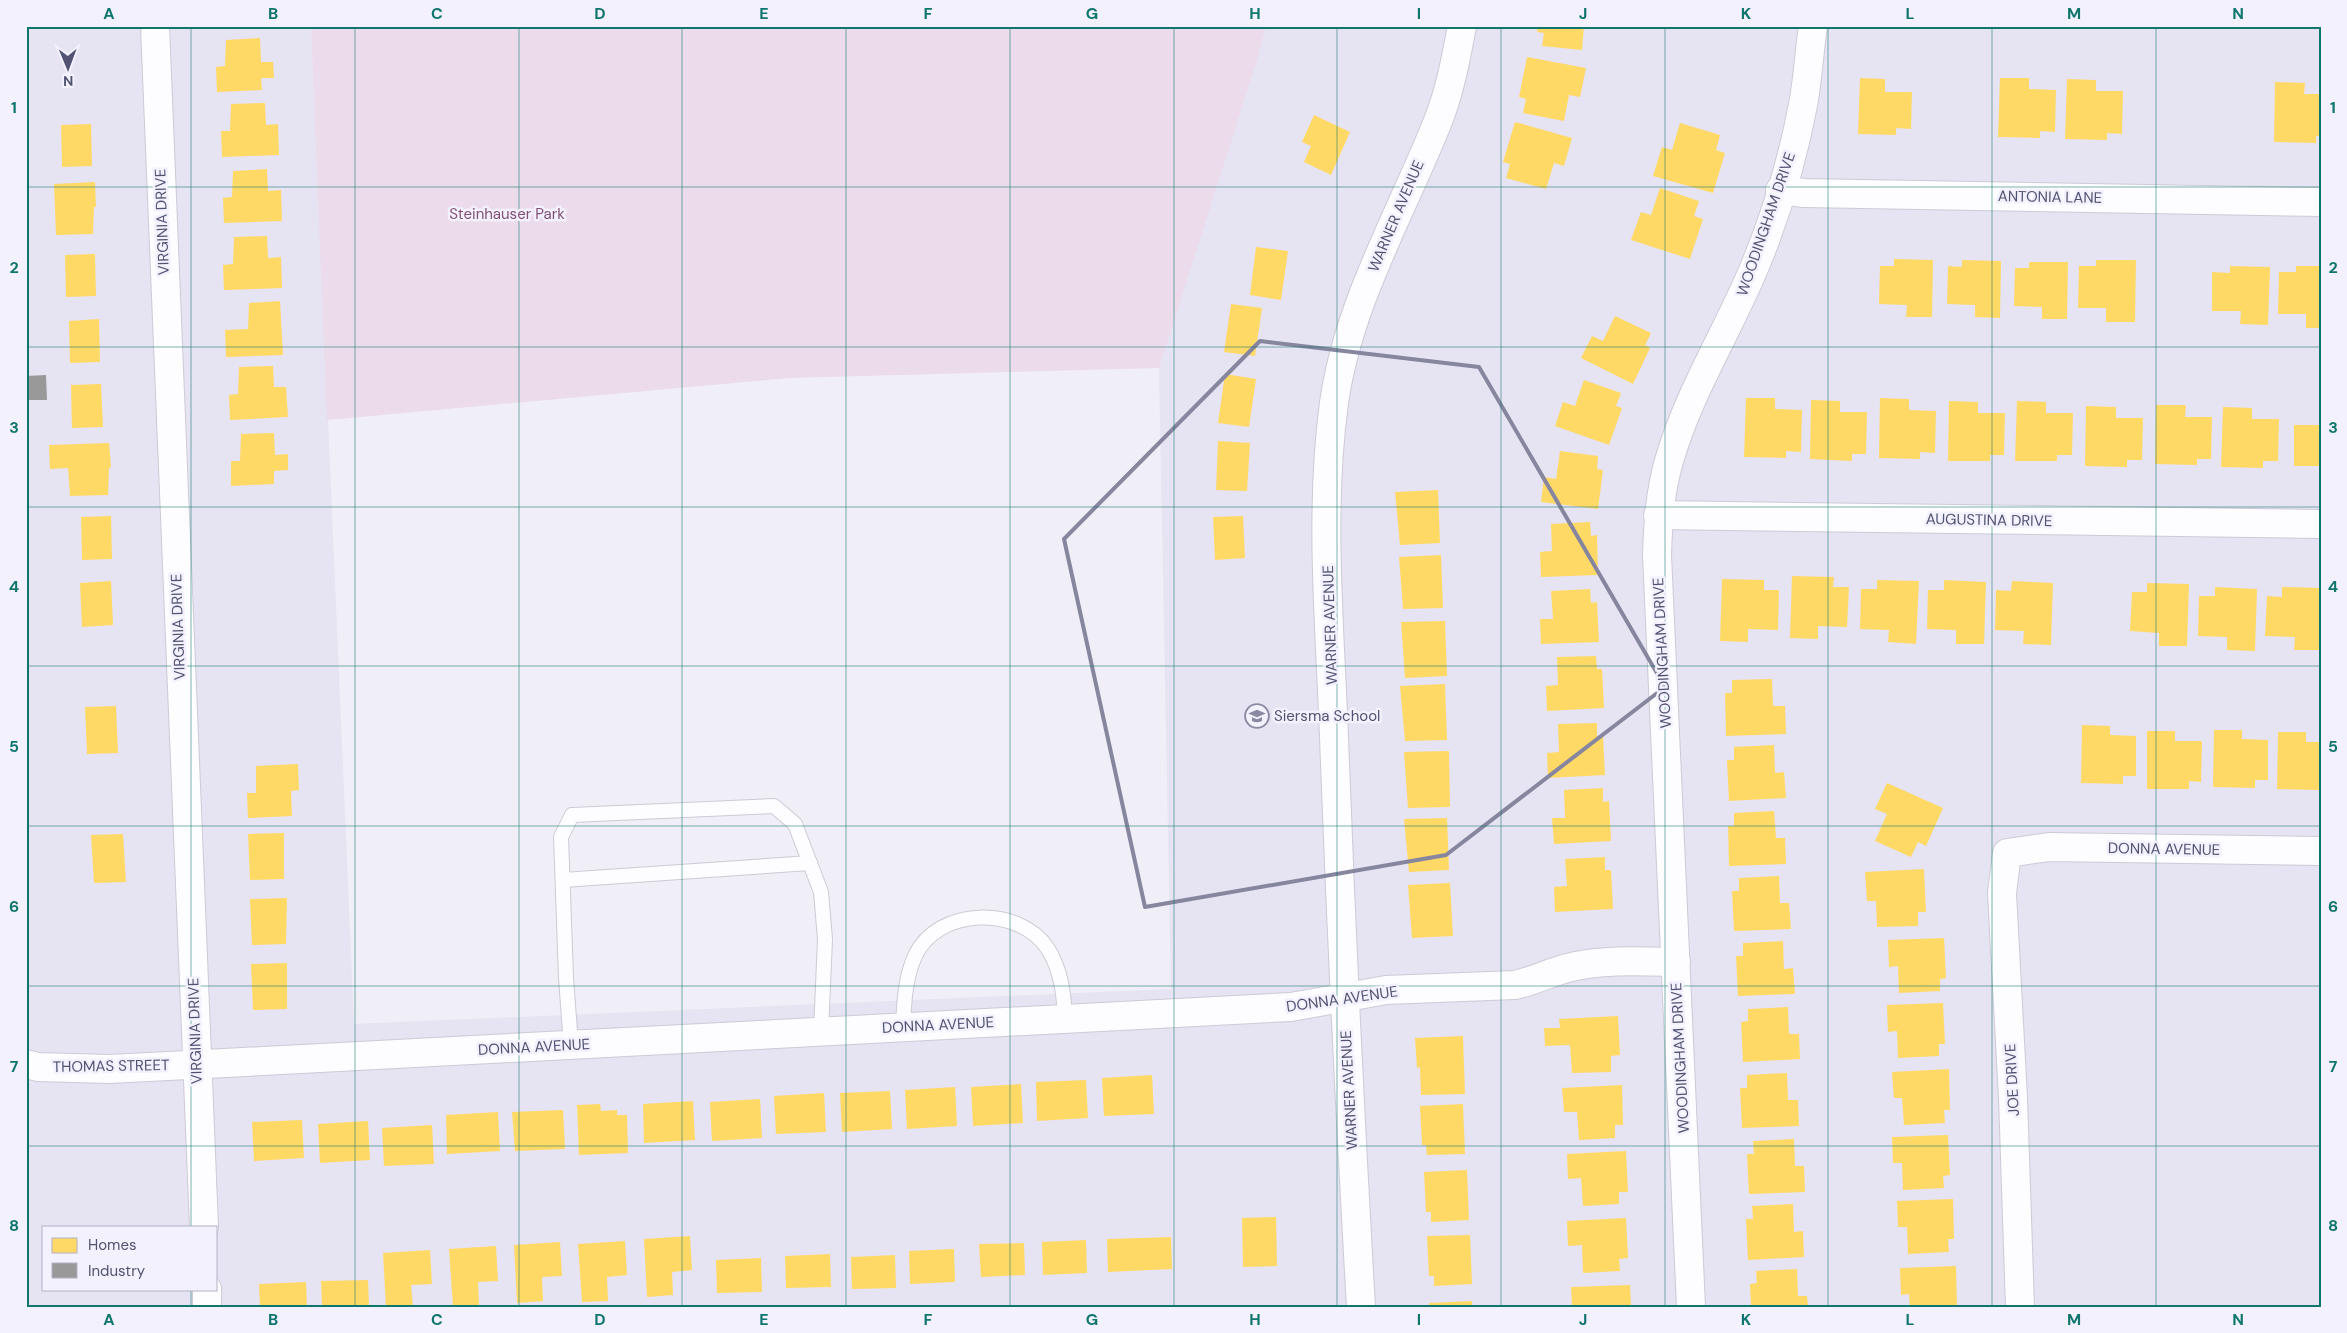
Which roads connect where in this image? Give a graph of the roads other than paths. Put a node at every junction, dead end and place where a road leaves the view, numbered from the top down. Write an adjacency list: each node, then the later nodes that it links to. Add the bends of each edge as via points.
1 (155, 26): 19 (street, VIRGINIA DRIVE)
2 (1462, 26): 13 (street, WARNER AVENUE, via 1438,121 1367,283 1342,362 1334,402 1326,528)
3 (1813, 26): 4 (street, WOODINGHAM DRIVE, via 1803,104)
4 (1780, 190): 5 (street, ANTONIA LANE); 6 (street, WOODINGHAM DRIVE, via 1758,259 1739,304 1687,410 1669,461)
5 (2321, 202)
6 (1658, 515): 7 (street, AUGUSTINA DRIVE); 12 (street, WOODINGHAM DRIVE, via 1657,555)
7 (2321, 524)
8 (2321, 851): 9 (street, DONNA AVENUE, via 2049,847)
9 (2007, 853): 25 (street, JOE DRIVE, via 2002,893)
10 (810, 863): 11 (lane); 11 (lane, via 795,824 774,806 572,815 561,837); 16 (lane, via 822,892 825,939)
11 (563, 880): 17 (lane)
12 (1676, 962): 13 (street, DONNA AVENUE, via 1591,964 1566,968 1514,985 1386,990); 24 (street, WOODINGHAM DRIVE)
13 (1344, 999): 14 (street, DONNA AVENUE, via 1291,1007); 23 (street, WARNER AVENUE)
14 (1066, 1018): 15 (street, DONNA AVENUE); 15 (lane, via 1064,990 1047,948 1034,933 1003,919 979,916 957,920 932,935 916,954 906,984)
15 (902, 1027): 16 (street, DONNA AVENUE)
16 (821, 1032): 17 (street, DONNA AVENUE)
17 (572, 1046): 19 (street, DONNA AVENUE)
18 (26, 1064): 19 (street, THOMAS STREET, via 109,1069)
19 (196, 1065): 20 (street, VIRGINIA DRIVE)
20 (204, 1226)
21 (207, 1290): 22 (street)
22 (208, 1307)
23 (1362, 1307)
24 (1691, 1307)
25 (2020, 1307)

